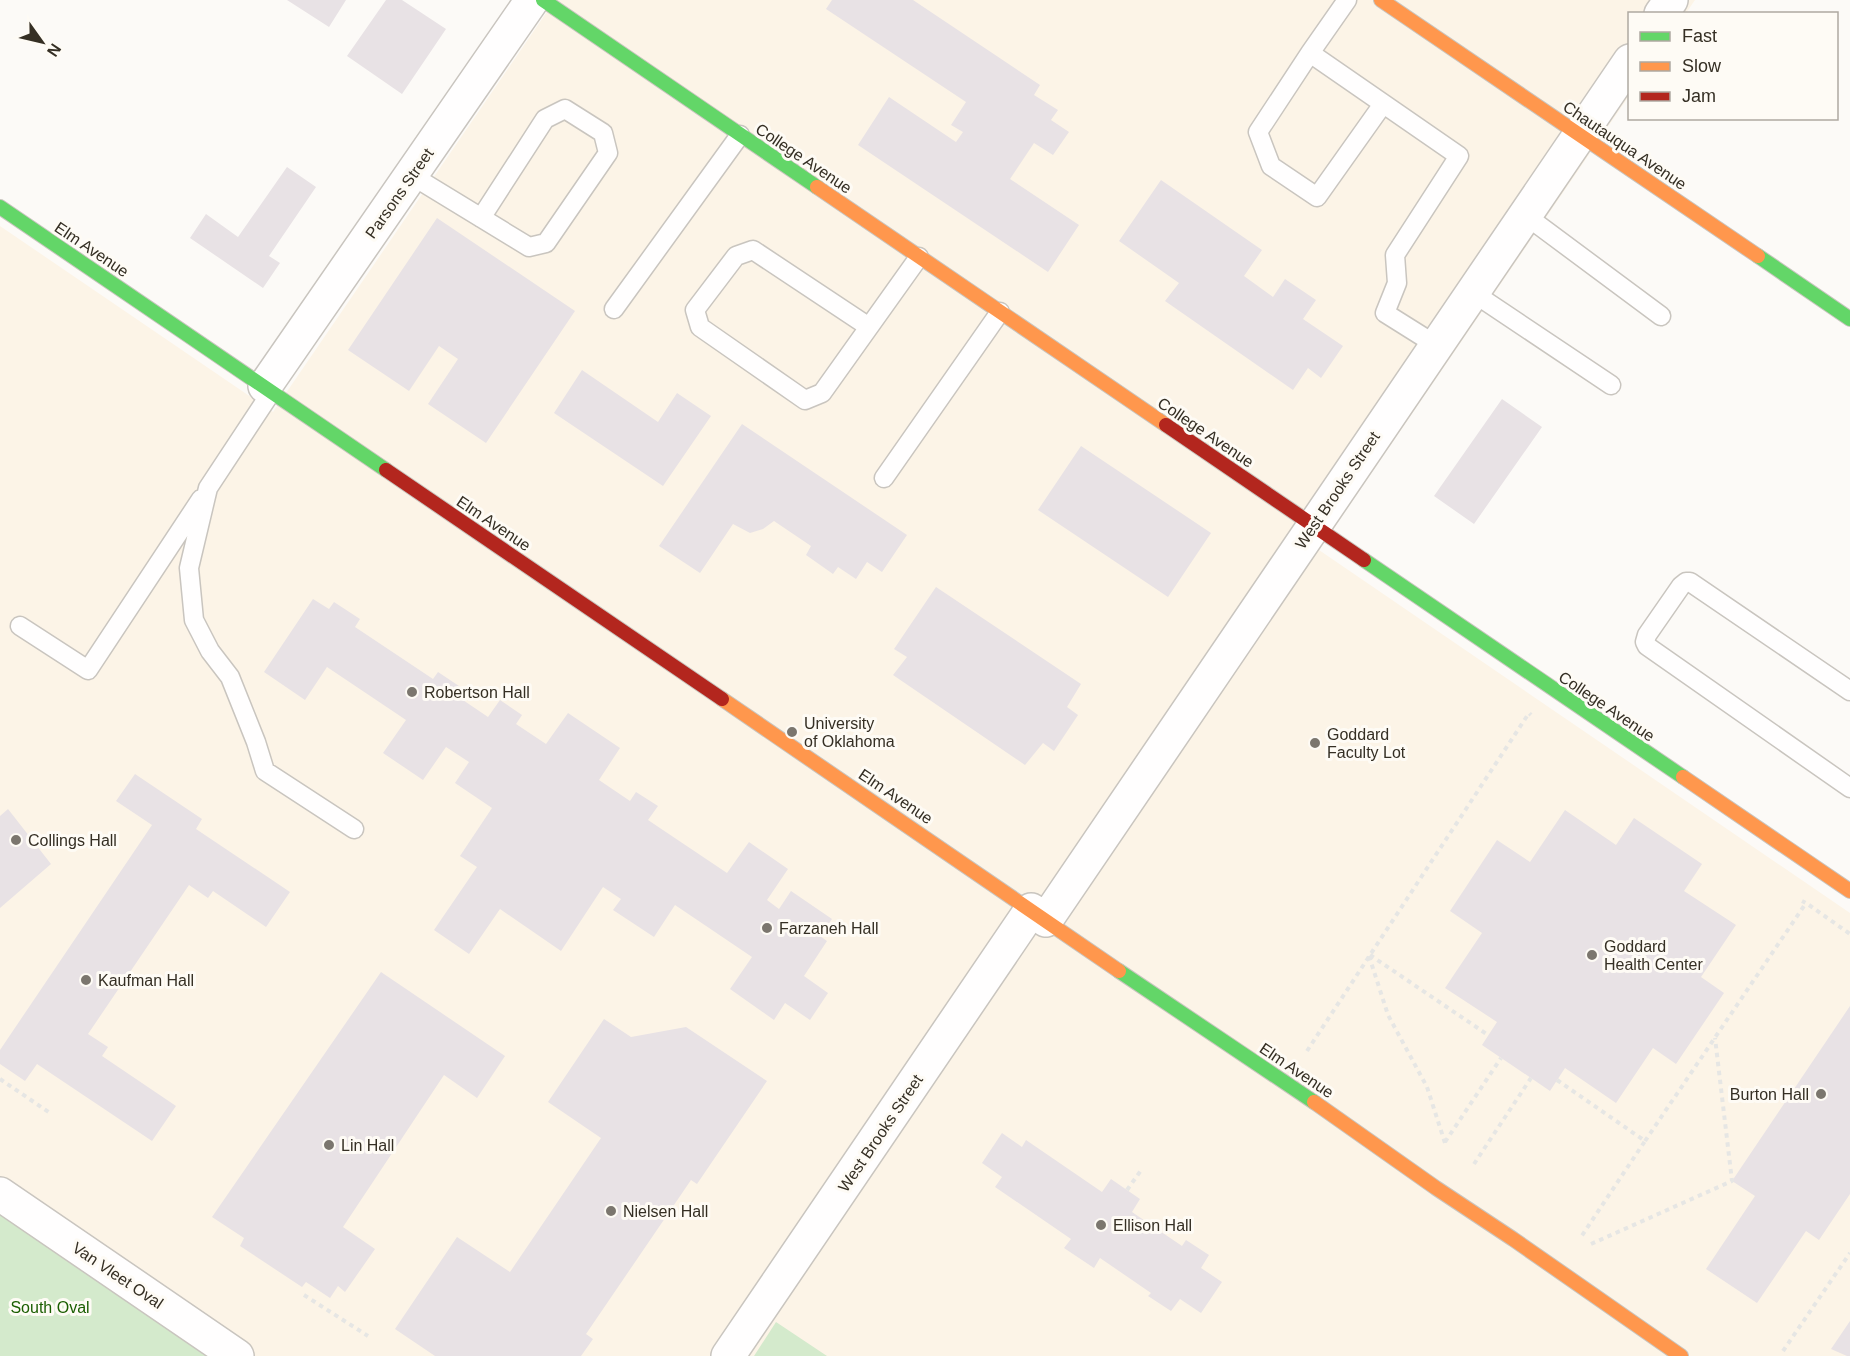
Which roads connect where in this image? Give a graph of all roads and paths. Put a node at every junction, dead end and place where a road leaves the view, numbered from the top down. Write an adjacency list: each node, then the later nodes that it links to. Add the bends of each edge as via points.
1 (532, 0): 10 (street, Parsons Street)
2 (543, 0): 9 (street, College Avenue)
3 (1347, 0): 5 (lane)
4 (1381, 0): 8 (street, Chautauqua Avenue)
5 (1310, 53): 7 (lane); 7 (lane, via 1258,132 1271,166 1317,197)
6 (1628, 62): 8 (street, West Brooks Street)
7 (1383, 104): 21 (lane, via 1460,156 1395,255 1397,283 1385,313)
8 (1580, 134): 12 (street, West Brooks Street); 19 (street, Chautauqua Avenue)
9 (740, 135): 14 (street, College Avenue); 16 (lane)
10 (411, 175): 13 (lane); 23 (street, Parsons Street)
11 (0, 207): 23 (street, Elm Avenue)
12 (1525, 214): 15 (street, West Brooks Street); 18 (lane)
13 (481, 218): 13 (lane, via 529,247 546,243 608,153 603,132 565,109 545,119)
14 (919, 257): 17 (street, College Avenue); 20 (lane)
15 (1472, 292): 21 (street, West Brooks Street); 22 (lane)
16 (614, 309)
17 (1000, 312): 24 (lane); 26 (street, College Avenue)
18 (1660, 316)
19 (1850, 319)
20 (869, 327): 20 (lane, via 822,393 806,400 700,327 695,310 736,256 753,250)
21 (1436, 345): 26 (street, West Brooks Street)
22 (1611, 386)
23 (268, 389): 25 (lane); 35 (street, Elm Avenue)
24 (884, 478)
25 (208, 488): 27 (lane, via 88,670); 31 (lane, via 189,568 194,620 210,651 230,677 265,771)
26 (1313, 526): 32 (street, College Avenue); 35 (street, West Brooks Street)
27 (20, 626)
28 (1850, 691): 30 (lane, via 1690,582 1681,586 1645,642)
29 (1539, 720): 37 (path, via 1529,713)
30 (1850, 788)
31 (354, 829)
32 (1850, 891)
33 (1796, 897): 34 (path)
34 (1806, 903): 36 (path); 39 (path)
35 (1039, 915): 58 (street, West Brooks Street); 59 (street, Elm Avenue)
36 (1850, 934)
37 (1369, 955): 38 (path); 40 (path); 41 (path, via 1388,1015 1427,1087 1445,1143)
38 (1488, 1035)
39 (1714, 1038): 46 (path); 52 (path, via 1732,1181)
40 (1307, 1052)
41 (1501, 1058)
42 (1531, 1078): 47 (path)
43 (0, 1079): 45 (path)
44 (1557, 1080): 46 (path)
45 (50, 1113)
46 (1645, 1142): 51 (path)
47 (1474, 1164)
48 (1142, 1169): 49 (path)
49 (1127, 1190)
50 (0, 1194): 57 (street, Van Vleet Oval)
51 (1581, 1237)
52 (1591, 1244)
53 (1850, 1253): 56 (path)
54 (304, 1295): 55 (path)
55 (368, 1336)
56 (1783, 1351)
57 (237, 1356)
58 (728, 1356)
59 (1681, 1356)

